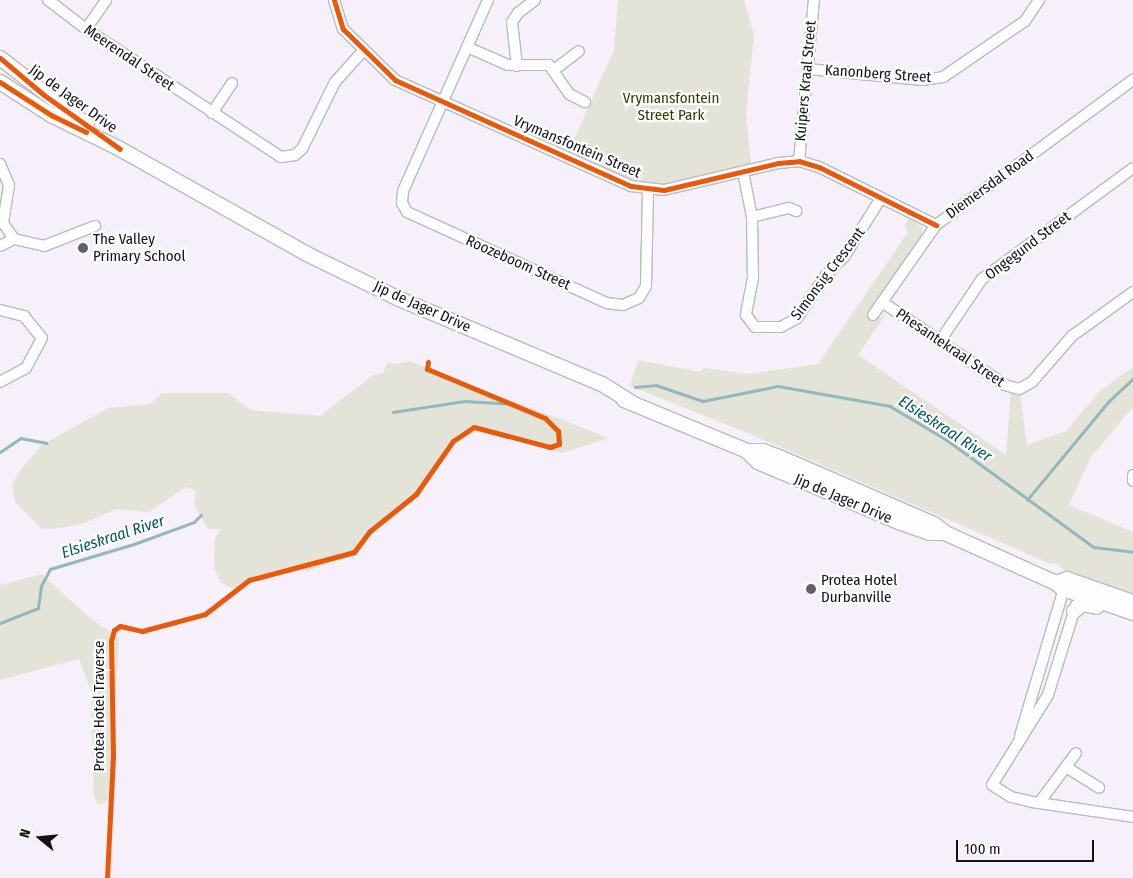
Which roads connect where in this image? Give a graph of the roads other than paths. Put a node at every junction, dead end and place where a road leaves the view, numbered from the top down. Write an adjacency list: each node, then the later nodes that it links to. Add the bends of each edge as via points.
1 (48, 0): 8 (street, Meerendal Street)
2 (106, 0): 8 (street)
3 (334, 0): 10 (street, Vrymansfontein Street, via 340,26)
4 (488, 0): 9 (street)
5 (535, 0): 13 (street, via 512,22)
6 (814, 0): 14 (street, Kuipers Kraal Street)
7 (1039, 0): 14 (street, Kanonberg Street, via 1025,21 955,71 936,79)
8 (86, 29): 21 (street, Meerendal Street)
9 (467, 47): 13 (street, via 504,64); 20 (street)
10 (363, 51): 20 (street, Vrymansfontein Street, via 395,80); 21 (street, Meerendal Street, via 335,82 305,145 294,155 272,154)
11 (579, 51): 15 (street)
12 (0, 58): 22 (main road, Jip de Jager Drive, via 44,95)
13 (517, 66): 15 (street, via 545,64)
14 (808, 69): 23 (street, Kuipers Kraal Street)
15 (554, 70): 19 (street, via 569,94)
16 (1133, 80): 33 (street, Diemersdal Road)
17 (0, 82): 22 (main road, Jip de Jager Drive, via 51,115)
18 (232, 84): 21 (street)
19 (585, 102)
20 (443, 103): 28 (street, Vrymansfontein Street, via 631,186); 28 (street, Roozeboom Street, via 403,191 402,203 407,212 607,303 632,302 646,286)
21 (212, 113)
22 (120, 148): 45 (main road, Jip de Jager Drive, via 309,255 397,298 602,384 632,402 747,450 758,462 901,524 930,533 945,533)
23 (799, 161): 26 (street, Vrymansfontein Street, via 778,162); 30 (street, Vrymansfontein Street, via 819,167)
24 (0, 164): 27 (street)
25 (1133, 168): 41 (street, Ongegund Street, via 982,279)
26 (743, 172): 28 (street, Vrymansfontein Street); 32 (street, Simonsig Crescent)
27 (9, 185): 29 (street); 35 (street, via 3,223)
28 (648, 190)
29 (0, 196)
30 (881, 198): 32 (street, Simonsig Crescent, via 844,257 826,275 797,318 781,327 755,327 747,321 747,300 753,278); 33 (street, Vrymansfontein Street)
31 (796, 211): 32 (street, via 789,208)
32 (752, 217)
33 (936, 225): 38 (street, Diemersdal Road)
34 (96, 226): 35 (street, via 44,246)
35 (14, 239): 36 (street)
36 (0, 246)
37 (1133, 292): 41 (street, Phesantekraal Street, via 1072,336 1032,382 1019,388 1005,386)
38 (882, 302): 40 (street, Diemersdal Road); 41 (street, Phesantekraal Street)
39 (0, 310): 42 (street, via 24,316 40,331 42,338 26,368)
40 (873, 315)
41 (940, 341)
42 (0, 382)
43 (1133, 475): 44 (street)
44 (1133, 482)
45 (1062, 584): 46 (main road, Jip de Jager Drive); 51 (street)
46 (1081, 590): 47 (main road, Jip de Jager Drive); 48 (street); 49 (main road, Jip de Jager Drive)
47 (1133, 602)
48 (1074, 611): 50 (main road, via 1086,604); 51 (street, via 1048,695)
49 (1133, 613)
50 (1133, 619)
51 (1018, 744): 55 (street, via 992,785 1011,797)
52 (1076, 753): 53 (street)
53 (1066, 767): 54 (street); 55 (street)
54 (1099, 788)
55 (1039, 803): 56 (street)
56 (1133, 816)

